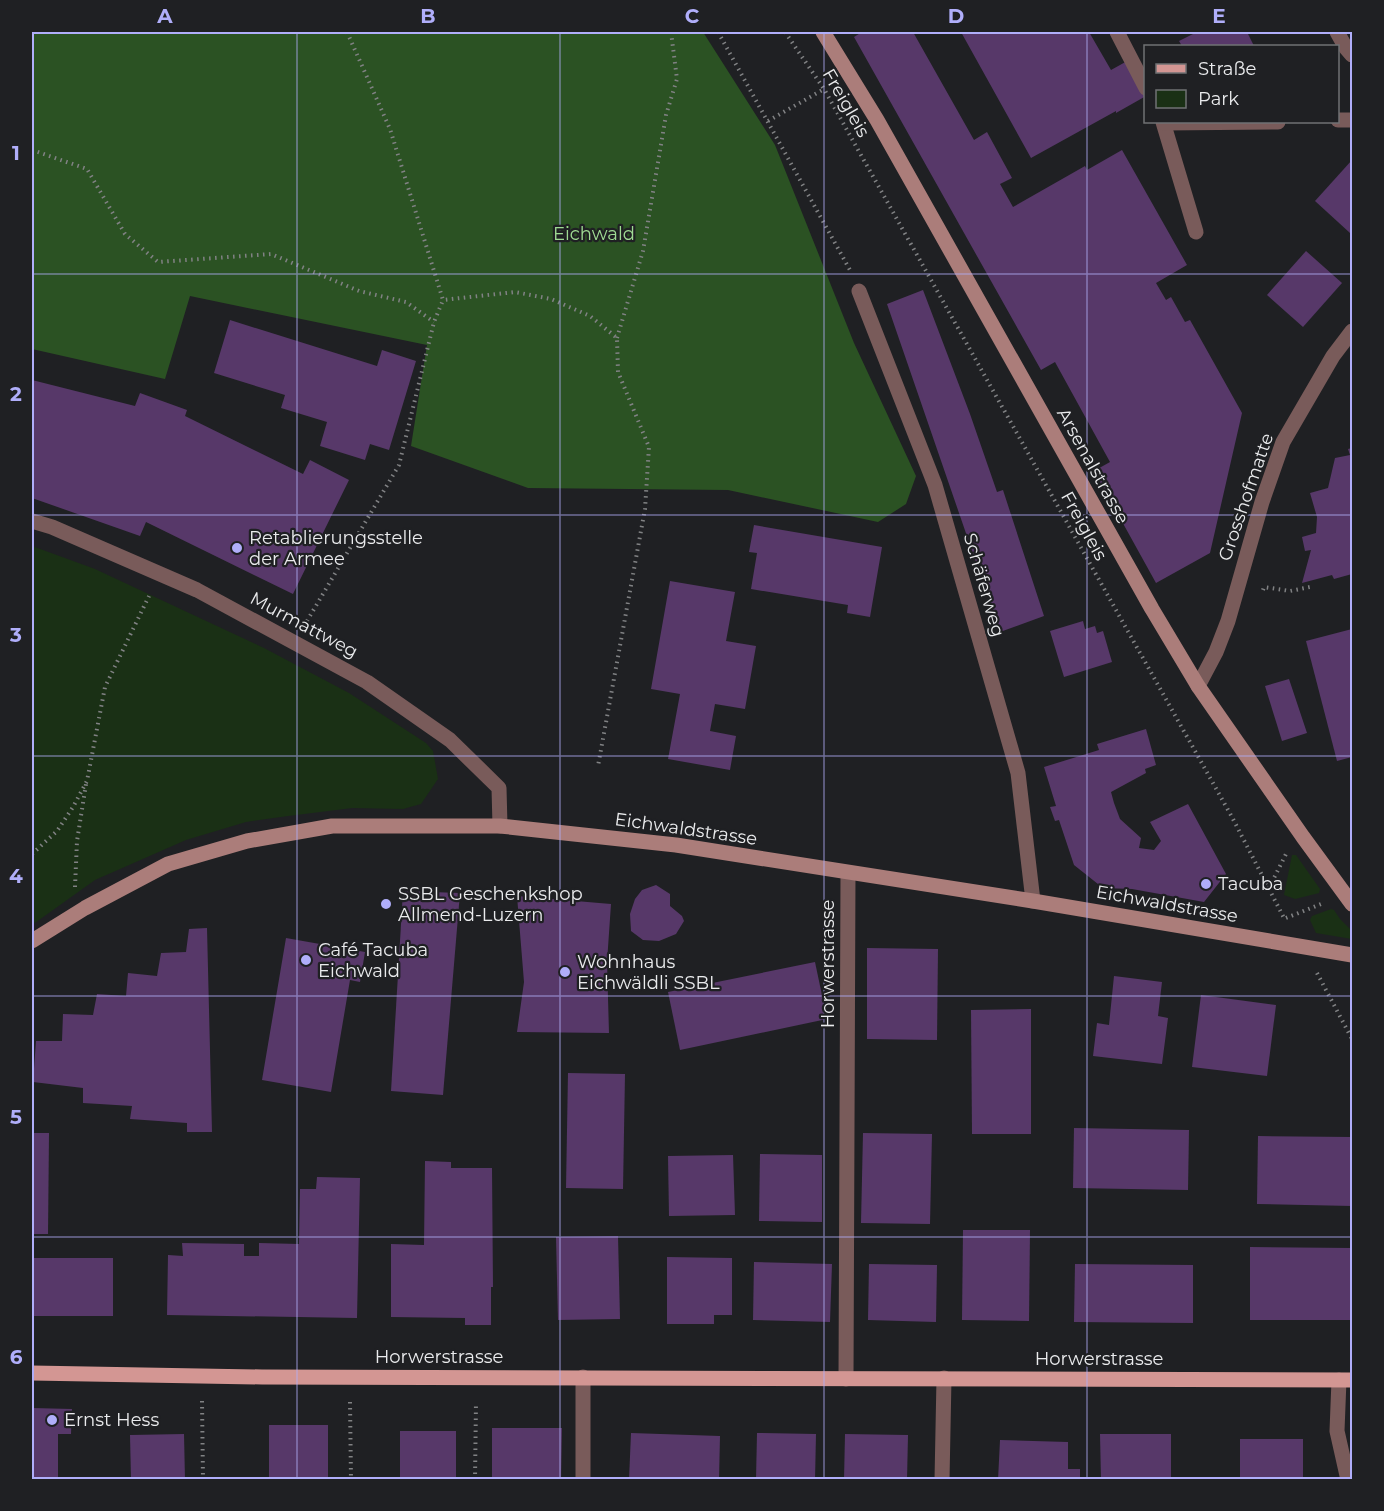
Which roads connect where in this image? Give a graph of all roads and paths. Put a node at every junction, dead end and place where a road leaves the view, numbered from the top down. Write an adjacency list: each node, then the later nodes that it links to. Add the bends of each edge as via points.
1 (347, 32): 16 (path, via 390,129)
2 (671, 32): 19 (path, via 677,79 666,116 642,250)
3 (718, 32): 11 (path)
4 (785, 32): 10 (path, Freigleis)
5 (823, 32): 25 (street, Arsenalstrasse, via 877,120)
6 (1117, 32): 9 (street)
7 (1337, 32): 8 (street)
8 (1353, 56)
9 (1144, 84)
10 (824, 89): 11 (path); 32 (path, Freigleis)
11 (768, 121): 15 (path)
12 (1163, 123): 14 (street)
13 (32, 150): 17 (path, via 87,170 125,234 158,262 271,254 359,291 406,302)
14 (1196, 232)
15 (859, 291): 33 (street, Schäferweg, via 935,485 1018,773)
16 (443, 300): 17 (path); 19 (path, via 515,292 551,299 590,316)
17 (434, 322): 24 (path, via 399,465)
18 (1353, 331): 25 (street, Grosshofmatte, via 1333,357 1283,442 1228,621)
19 (617, 339): 26 (path, via 618,372 649,447 645,509)
20 (32, 521): 21 (street, Murmattweg)
21 (159, 574): 24 (street, Murmattweg); 27 (path, via 105,687)
22 (1310, 587): 23 (path, via 1290,591 1264,587)
23 (1260, 597)
24 (295, 643): 28 (street, Murmattweg, via 367,682 450,740 498,788)
25 (1198, 686): 29 (street, Arsenalstrasse)
26 (598, 766)
27 (87, 781): 30 (path, via 57,831); 36 (path, via 75,872 75,887)
28 (500, 826): 31 (street, Eichwaldstrasse, via 676,845); 36 (street, Eichwaldstrasse, via 332,826 247,841 168,864)
29 (1303, 837): 32 (path, via 1289,847); 35 (street, Arsenalstrasse)
30 (32, 854)
31 (848, 873): 33 (street, Eichwaldstrasse); 48 (street, Horwerstrasse)
32 (1269, 889): 37 (path, Freigleis)
33 (1033, 901): 39 (street, Eichwaldstrasse)
34 (1327, 901): 37 (path)
35 (1353, 904)
36 (85, 908): 38 (street, Eichwaldstrasse)
37 (1285, 918): 39 (path, Freigleis)
38 (32, 941)
39 (1302, 948): 40 (street, Eichwaldstrasse); 41 (path, Freigleis)
40 (1353, 955)
41 (1353, 1039)
42 (32, 1372): 43 (main road, Horwerstrasse)
43 (201, 1376): 44 (main road, Horwerstrasse); 50 (path)
44 (350, 1376): 45 (main road, Horwerstrasse); 51 (path)
45 (476, 1377): 46 (main road, Horwerstrasse); 52 (path)
46 (583, 1377): 48 (main road, Horwerstrasse); 53 (street)
47 (944, 1378): 48 (main road, Horwerstrasse); 49 (main road, Horwerstrasse); 54 (street)
48 (846, 1379)
49 (1346, 1380): 55 (street, via 1337,1431)
50 (203, 1479)
51 (351, 1479)
52 (475, 1479)
53 (583, 1479)
54 (942, 1479)
55 (1348, 1479)

